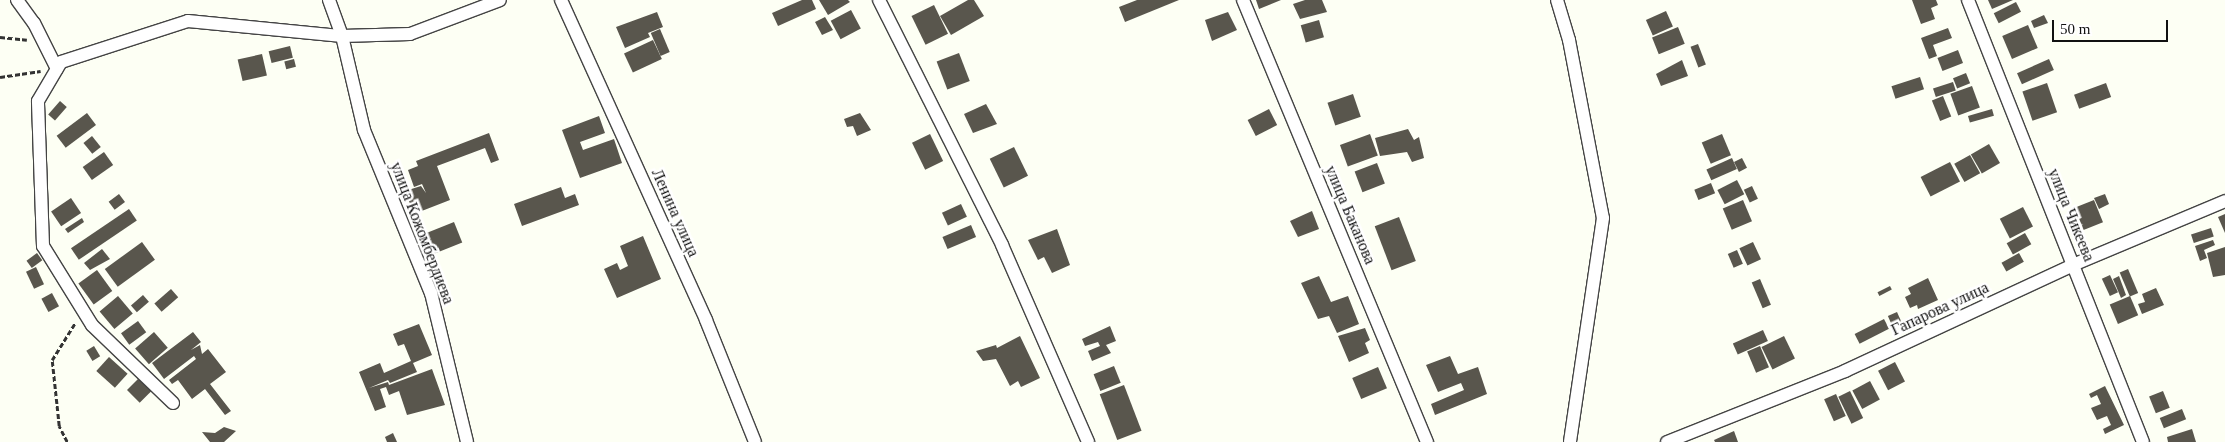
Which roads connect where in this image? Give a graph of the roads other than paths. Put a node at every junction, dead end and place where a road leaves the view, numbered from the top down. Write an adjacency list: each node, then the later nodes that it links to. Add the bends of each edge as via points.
1 (17, 0): 10 (street, via 34,23)
2 (329, 0): 9 (street, улица Кожомбердиева)
3 (500, 0): 9 (street, via 410,34)
4 (560, 0): 15 (street, Ленина улица, via 706,320)
5 (879, 0): 16 (street, via 1002,245)
6 (1243, 0): 17 (street, улица Баканова)
7 (1558, 0): 18 (street, via 1569,40 1603,218)
8 (1968, 0): 12 (street, улица Чикеева)
9 (342, 36): 10 (street, via 188,21 61,62); 14 (street, улица Кожомбердиева, via 364,130 431,293)
10 (57, 69): 13 (street, via 38,101 43,246 92,325)
11 (2225, 201): 12 (street, Гапарова улица)
12 (2073, 265): 19 (street, Гапарова улица, via 1844,371); 20 (street, улица Чикеева)
13 (174, 404)
14 (467, 442)
15 (754, 442)
16 (1088, 442)
17 (1427, 442)
18 (1570, 442)
19 (1668, 442)
20 (2143, 442)

